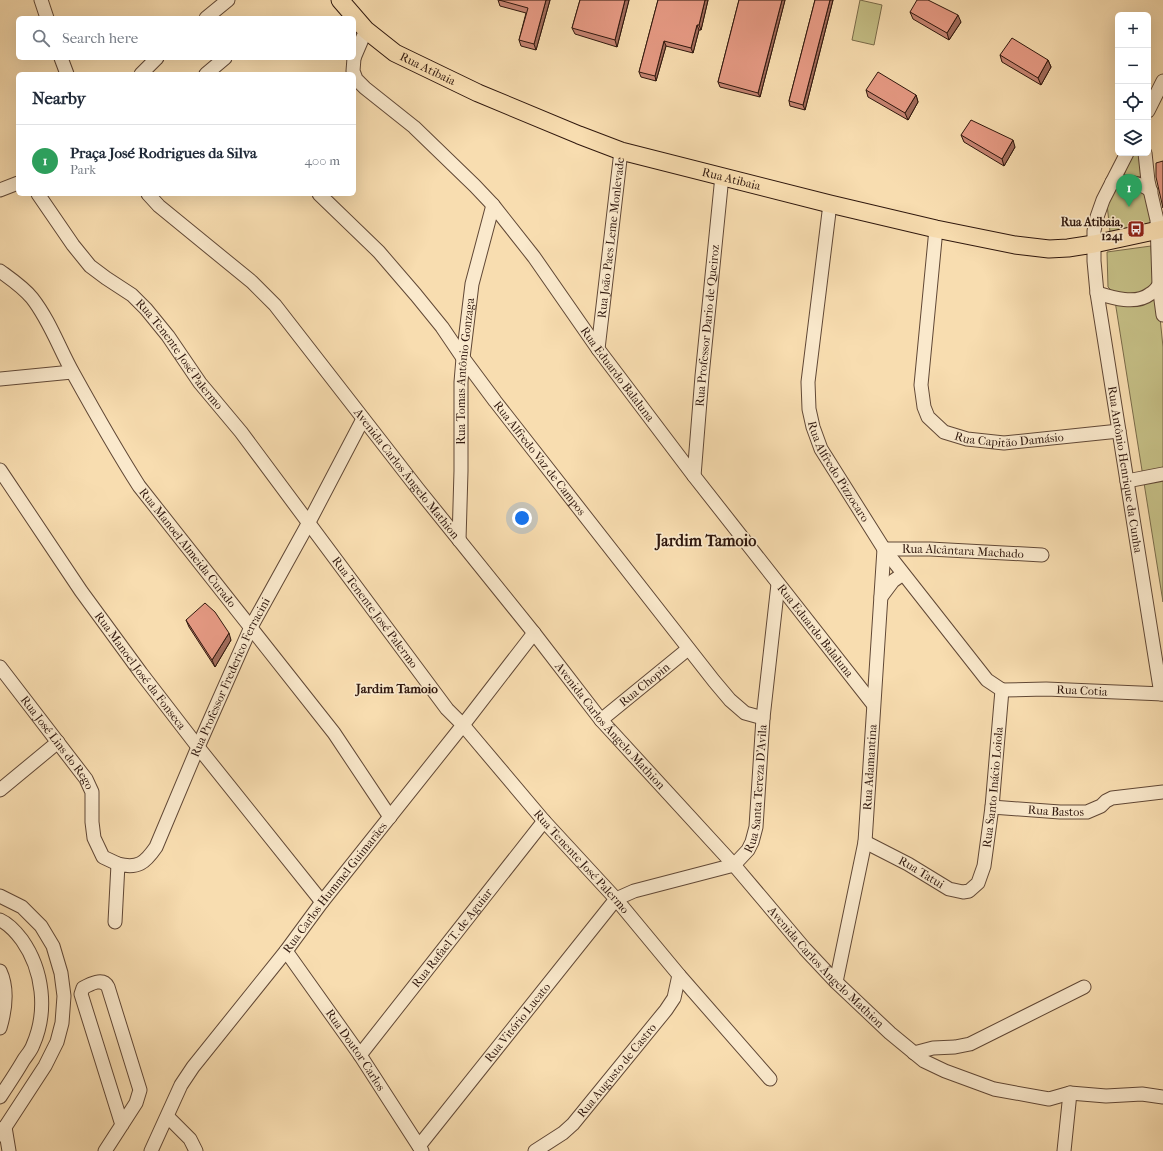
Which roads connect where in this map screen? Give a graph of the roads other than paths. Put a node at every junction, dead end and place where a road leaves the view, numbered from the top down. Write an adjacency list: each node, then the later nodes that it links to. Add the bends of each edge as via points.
1 (41, 0): 4 (street)
2 (228, 0): 5 (street)
3 (340, 0): 6 (main road, Rua Atibaia)
4 (46, 16)
5 (208, 16)
6 (354, 16)
7 (356, 18): 8 (main road, Rua Atibaia)
8 (366, 30): 9 (street, Rua Eduardo Balaluna); 21 (main road, Rua Atibaia, via 395,53 438,74 499,102)
9 (356, 53)
10 (62, 60): 14 (street)
11 (155, 60): 15 (street)
12 (223, 60): 16 (street)
13 (354, 60): 17 (street, Rua Eduardo Balaluna)
14 (65, 72)
15 (143, 72)
16 (208, 72)
17 (354, 72)
18 (356, 79): 33 (street, Rua Eduardo Balaluna, via 414,127)
19 (1163, 81): 20 (street)
20 (1151, 105)
21 (621, 151): 24 (main road, Rua Atibaia); 41 (street, Rua João Paes Leme Monlevade)
22 (1125, 156): 25 (street, Rua Antônio Henrique da Cunha)
23 (1145, 156): 28 (street)
24 (722, 176): 32 (main road, Rua Atibaia); 49 (street, Rua Professor Dario de Queiroz)
25 (1112, 182): 28 (street, via 1136,183); 36 (street, Rua Antônio Henrique da Cunha, via 1097,217)
26 (16, 185): 27 (street)
27 (0, 190)
28 (1150, 192): 35 (street)
29 (39, 196): 51 (street, Rua Tenente José Palermo, via 90,266 132,295 146,309)
30 (150, 196): 45 (street, Avenida Carlos Ângelo Mathion, via 158,206 257,287 275,305)
31 (321, 196): 42 (street, Rua Alfredo Vaz de Campos, via 402,278 442,327)
32 (830, 204): 34 (main road, Rua Atibaia); 53 (street, Rua Alfredo Pizzocaro, via 808,382 809,409 821,449)
33 (493, 205): 41 (street, Rua Eduardo Balaluna, via 534,257); 42 (street, Rua Tomas Antônio Gonzaga, via 472,284)
34 (936, 229): 36 (main road, Rua Atibaia, via 1049,249); 46 (street, Rua Capitão Damásio, via 921,385 928,417 944,432 967,439 1004,443)
35 (1160, 229): 36 (main road, Rua Atibaia); 38 (street)
36 (1094, 244): 39 (street, Rua Antônio Henrique da Cunha)
37 (0, 271): 43 (street, Rua Manoel Almeida Curado, via 20,285 36,303)
38 (1159, 285): 39 (street, via 1151,294 1133,300); 40 (street)
39 (1097, 293): 46 (street, Rua Antônio Henrique da Cunha)
40 (1163, 315)
41 (598, 348): 49 (street, Rua Eduardo Balaluna)
42 (463, 358): 52 (street, Rua Tomas Antônio Gonzaga); 60 (street, Rua Alfredo Vaz de Campos)
43 (72, 372): 44 (street); 58 (street, Rua Manoel Almeida Curado, via 140,486 207,574)
44 (0, 379)
45 (363, 419): 51 (street, Rua Professor Frederico Ferracini); 52 (street, Avenida Carlos Ângelo Mathion)
46 (1119, 431): 50 (street, Rua Antônio Henrique da Cunha)
47 (1, 473): 69 (street, Rua Manoel José da Fonseca, via 81,591)
48 (1163, 474): 50 (street)
49 (694, 476): 56 (street, Rua Eduardo Balaluna)
50 (1127, 481): 63 (street, Rua Antônio Henrique da Cunha)
51 (308, 524): 58 (street, Rua Professor Frederico Ferracini); 67 (street, Rua Tenente José Palermo, via 447,709)
52 (459, 540): 59 (street, Avenida Carlos Ângelo Mathion)
53 (884, 549): 54 (street, Rua Alcântara Machado); 55 (street, Rua Alfredo Pizzocaro); 57 (street, Rua Adamantina)
54 (1042, 555)
55 (902, 574): 57 (street); 62 (street, Rua Alfredo Pizzocaro, via 987,680)
56 (778, 584): 64 (street, Rua Eduardo Balaluna); 65 (street, Rua Santa Tereza D'Avila)
57 (881, 597): 64 (street, Rua Adamantina)
58 (251, 626): 69 (street, Rua Professor Frederico Ferracini); 73 (street, Rua Manoel Almeida Curado, via 334,733)
59 (534, 633): 66 (street, Avenida Carlos Ângelo Mathion); 67 (street, Rua Carlos Hummel Guimarães)
60 (688, 649): 65 (street, Rua Alfredo Vaz de Campos, via 730,700 745,713); 66 (street, Rua Chopin)
61 (0, 667): 68 (street, Rua José Lins do Rego)
62 (1002, 690): 63 (street, Rua Cotia, via 1046,689); 72 (street, Rua Santo Inácio Loiola)
63 (1162, 694)
64 (873, 704): 75 (street, Rua Adamantina)
65 (763, 718): 77 (street, Rua Santa Tereza D'Avila, via 756,827 748,850)
66 (601, 720): 77 (street, Avenida Carlos Ângelo Mathion)
67 (463, 725): 73 (street, Rua Carlos Hummel Guimarães); 74 (street, Rua Tenente José Palermo)
68 (58, 742): 70 (street); 76 (street, Rua José Lins do Rego, via 86,779 92,792 92,822 98,848 103,857)
69 (198, 747): 76 (street, Rua Professor Frederico Ferracini, via 156,846 148,858 140,864); 81 (street, Rua Manoel José da Fonseca)
70 (0, 790)
71 (1163, 792): 72 (street, Rua Bastos, via 1112,798 1087,812)
72 (992, 807): 78 (street, Rua Santo Inácio Loiola, via 984,866)
73 (390, 817): 81 (street, Rua Carlos Hummel Guimarães)
74 (544, 821): 80 (street, Rua Tenente José Palermo); 91 (street, Rua Rafael T. de Aguiar)
75 (865, 842): 78 (street, Rua Tatui, via 949,889 969,891); 87 (street, Rua Adamantina)
76 (118, 864): 83 (street)
77 (734, 865): 80 (street, Rua Santa Tereza D'Avila, via 634,891); 87 (street, Avenida Carlos Ângelo Mathion)
78 (978, 883)
79 (0, 896): 98 (street, via 22,907 41,926 53,946 61,973 64,996 62,1023 57,1042 45,1066)
80 (616, 899): 86 (street, Rua Tenente José Palermo); 99 (street, Rua Vitório Lucato)
81 (322, 902): 84 (street, Rua Carlos Hummel Guimarães)
82 (0, 920): 94 (street, via 16,932 30,951 41,987 42,1005 40,1024 33,1046)
83 (115, 922)
84 (286, 951): 91 (street, Rua Doutor Carlos); 96 (street, Rua Carlos Hummel Guimarães, via 194,1066 181,1085)
85 (0, 972): 89 (street, via 5,1014)
86 (679, 975): 92 (street, Rua Tenente José Palermo); 104 (street, Rua Augusto de Castro, via 674,998 666,1010 598,1094 563,1133)
87 (836, 982): 90 (street, Avenida Carlos Ângelo Mathion)
88 (1084, 987): 90 (street, via 970,1044)
89 (0, 1028)
90 (914, 1053): 93 (street, Avenida Carlos Ângelo Mathion, via 945,1071 994,1089 1049,1099)
91 (360, 1055): 99 (street, Rua Doutor Carlos)
92 (770, 1079)
93 (1070, 1093): 95 (street, Avenida Carlos Ângelo Mathion, via 1106,1096 1142,1094); 105 (street)
94 (0, 1097)
95 (1163, 1097)
96 (168, 1117): 102 (street, Rua Carlos Hummel Guimarães); 103 (street, via 190,1139)
97 (122, 1125): 97 (street, via 136,1103 140,1090 108,987 101,982 94,983 83,988 81,994); 101 (street)
98 (2, 1131): 100 (street)
99 (420, 1149)
100 (9, 1151)
101 (105, 1151)
102 (151, 1151)
103 (196, 1151)
104 (534, 1151)
105 (1064, 1151)

